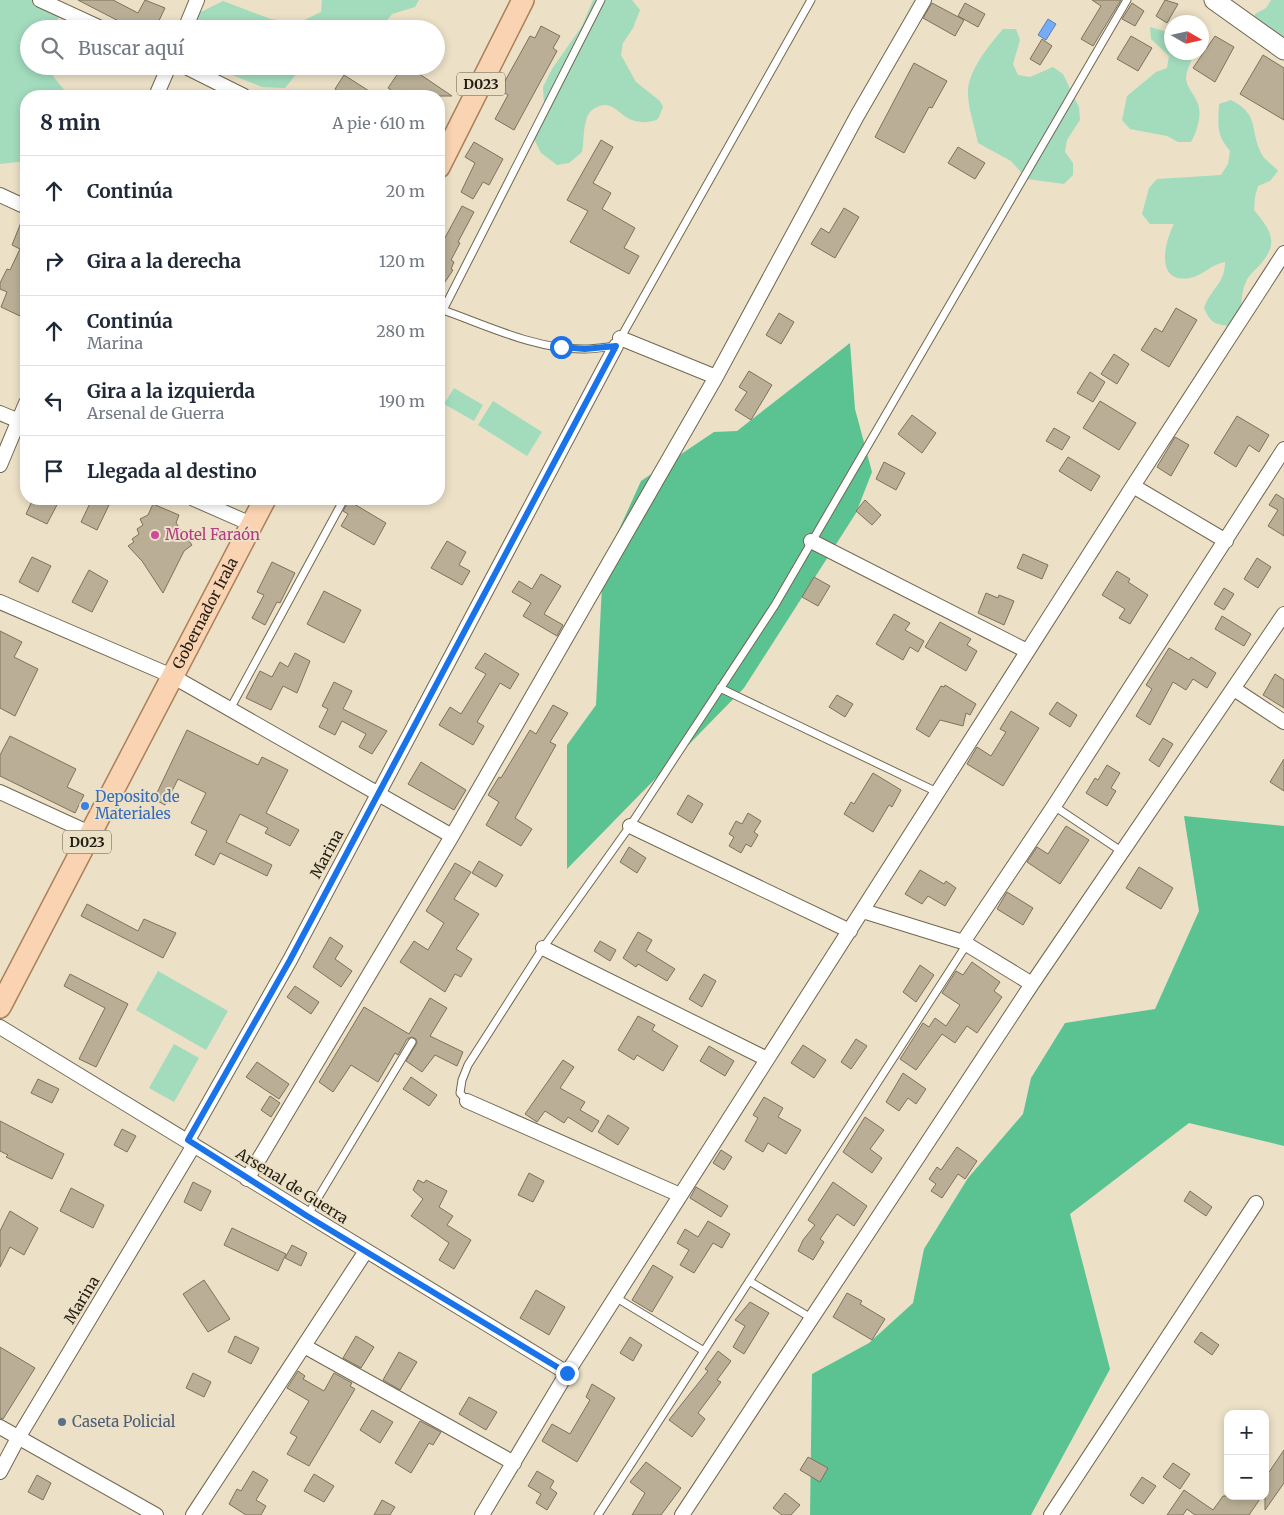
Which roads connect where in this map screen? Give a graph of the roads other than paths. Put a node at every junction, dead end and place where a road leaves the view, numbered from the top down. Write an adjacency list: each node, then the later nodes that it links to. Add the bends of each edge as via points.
1 (40, 0): 9 (street)
2 (197, 0): 10 (street)
3 (523, 0): 16 (main road, D023)
4 (601, 0): 20 (lane)
5 (811, 0): 22 (lane)
6 (924, 0): 23 (street)
7 (1127, 0): 34 (lane)
8 (1214, 0): 11 (main road, via 1233,10)
9 (83, 20)
10 (189, 20)
11 (1284, 50)
12 (165, 75): 14 (street)
13 (202, 75): 15 (street)
14 (159, 90)
15 (232, 90)
16 (445, 155)
17 (0, 195): 18 (street)
18 (20, 204)
19 (1284, 253): 29 (street)
20 (445, 306)
21 (445, 311): 22 (lane, via 522,338 561,347 585,349)
22 (618, 342): 23 (street); 46 (street, Marina)
23 (716, 376): 50 (street)
24 (0, 413): 25 (street)
25 (20, 421)
26 (20, 426): 28 (street)
27 (1284, 449): 35 (street)
28 (0, 465)
29 (1132, 486): 35 (street); 38 (street)
30 (208, 505): 33 (street)
31 (262, 505): 33 (main road, Gobernador Irala / D023)
32 (341, 505): 42 (lane)
33 (251, 524): 39 (main road, Gobernador Irala / D023)
34 (811, 541): 38 (street); 40 (lane, via 775,605)
35 (1226, 541): 47 (street)
36 (0, 602): 39 (street)
37 (1284, 614): 41 (street)
38 (1027, 652): 45 (street)
39 (172, 676): 42 (street); 49 (main road, D023)
40 (720, 688): 45 (lane); 48 (lane)
41 (1234, 689): 43 (street); 51 (street)
42 (230, 710): 46 (street)
43 (1284, 722)
44 (0, 792): 49 (street)
45 (937, 792): 52 (street)
46 (377, 794): 50 (street); 62 (street, Marina)
47 (1054, 806): 51 (lane); 54 (street)
48 (630, 826): 53 (street); 55 (lane)
49 (92, 834): 57 (main road, D023)
50 (452, 836): 63 (street)
51 (1121, 851): 56 (street)
52 (863, 911): 53 (street); 54 (street)
53 (850, 931): 60 (street)
54 (965, 943): 56 (street); 68 (lane)
55 (543, 948): 60 (street); 61 (lane, via 468,1065 460,1093)
56 (1032, 984): 70 (street)
57 (0, 1007)
58 (0, 1027): 62 (street, Arsenal de Guerra)
59 (412, 1042): 66 (lane)
60 (767, 1059): 64 (street)
61 (467, 1101): 64 (street)
62 (191, 1142): 63 (street, Arsenal de Guerra); 75 (street, Marina)
63 (247, 1178): 66 (street, Arsenal de Guerra)
64 (680, 1195): 69 (street)
65 (1256, 1203): 83 (street)
66 (307, 1216): 67 (street, Arsenal de Guerra)
67 (366, 1250): 71 (street); 73 (street, Arsenal de Guerra)
68 (749, 1282): 70 (lane); 72 (lane)
69 (615, 1297): 72 (lane); 73 (street)
70 (813, 1319): 82 (street)
71 (304, 1346): 76 (street); 79 (street)
72 (704, 1351): 81 (lane)
73 (567, 1373): 76 (street)
74 (0, 1426): 75 (street)
75 (18, 1438): 77 (street, Marina); 78 (street)
76 (514, 1463): 80 (street)
77 (0, 1472)
78 (156, 1515)
79 (193, 1515)
80 (482, 1515)
81 (598, 1515)
82 (682, 1515)
83 (1051, 1515)

